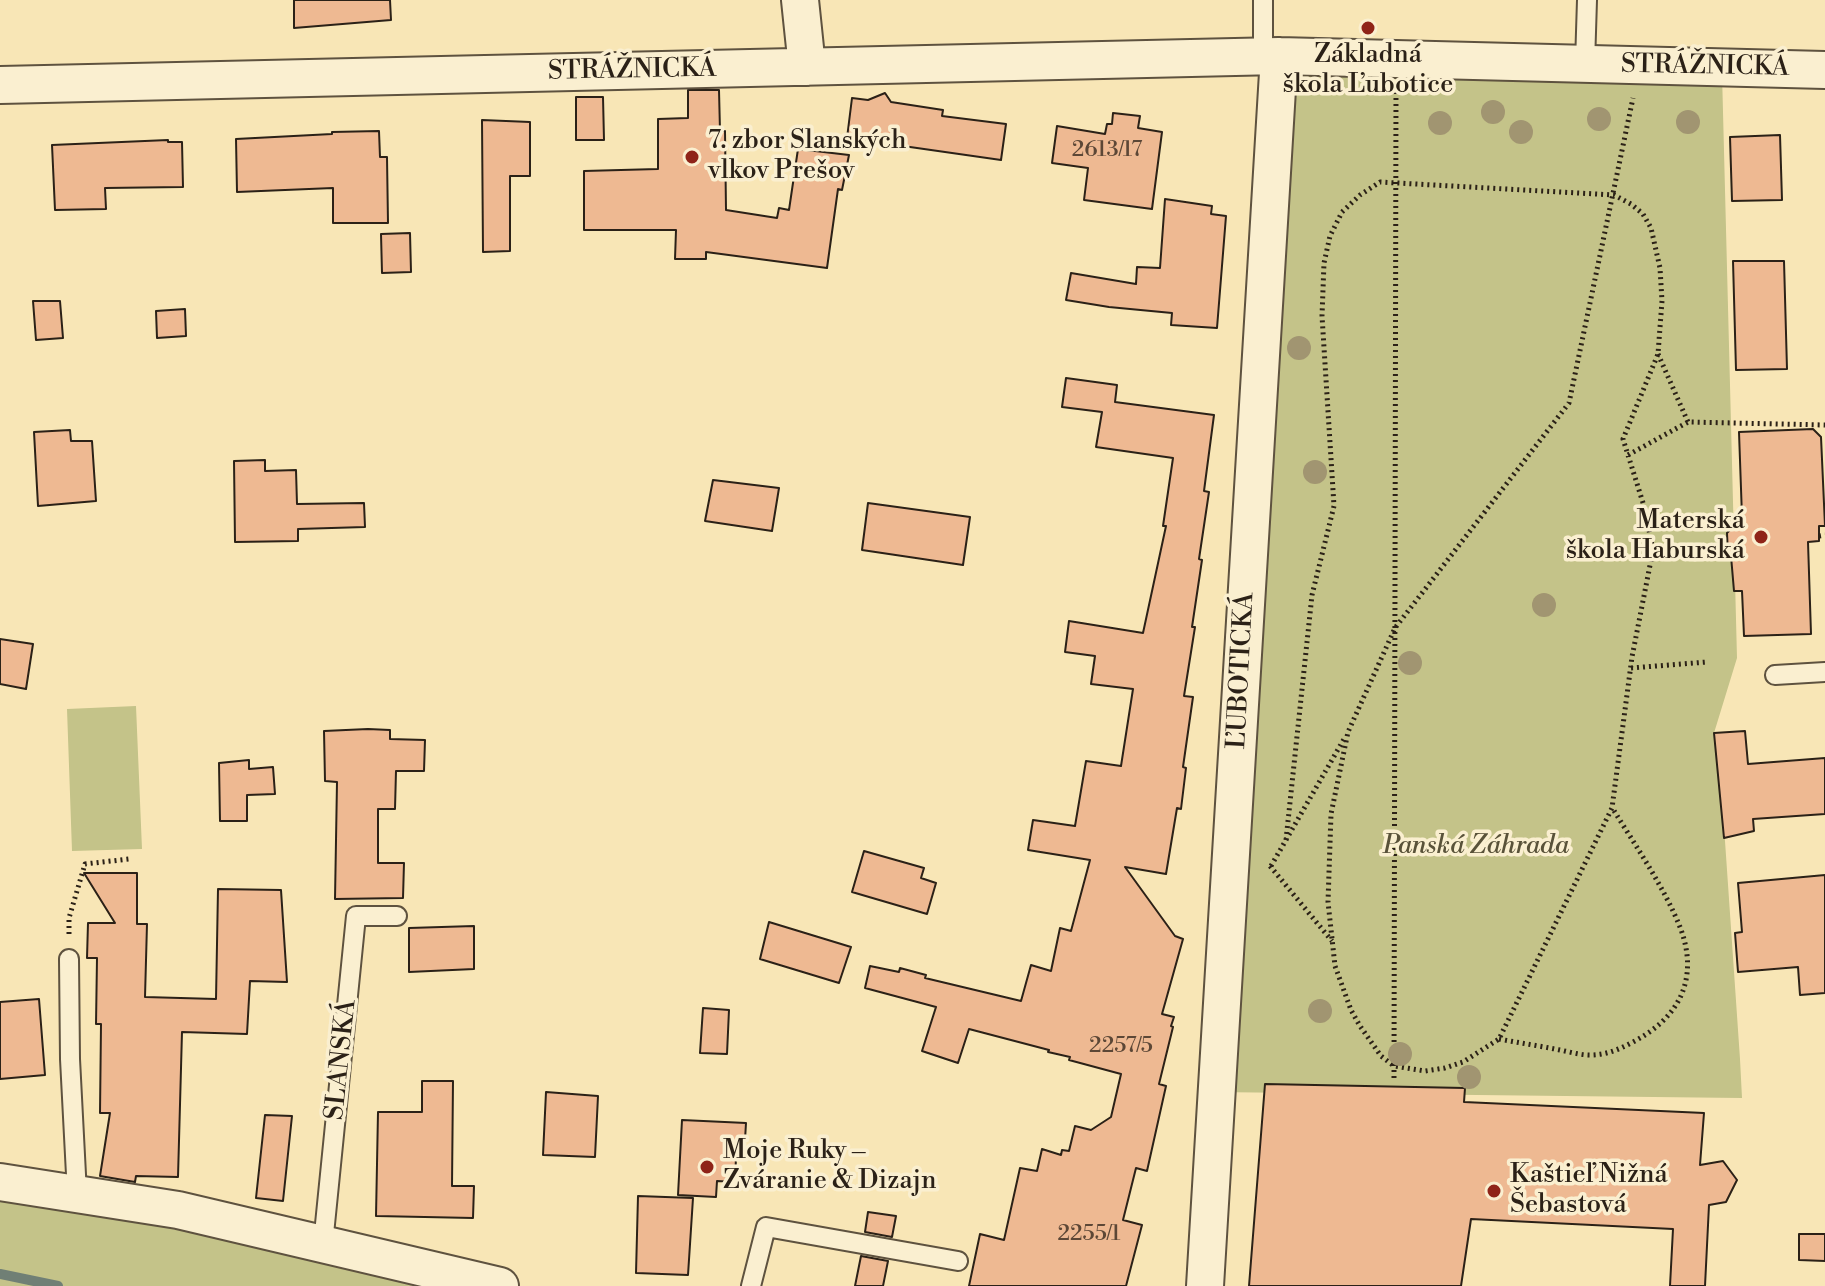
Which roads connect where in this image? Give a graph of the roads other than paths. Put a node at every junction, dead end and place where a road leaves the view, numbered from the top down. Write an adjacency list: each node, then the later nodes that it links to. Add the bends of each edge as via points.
1 (800, 0): 6 (street)
2 (1263, 0): 4 (lane)
3 (1587, 0): 5 (lane, STRÁŽNICKÁ)
4 (1271, 56): 5 (street, STRÁŽNICKÁ); 6 (street, STRÁŽNICKÁ); 19 (street, ĽUBOTICKÁ)
5 (1585, 64): 7 (street, STRÁŽNICKÁ)
6 (807, 67): 8 (street, STRÁŽNICKÁ)
7 (1825, 70)
8 (0, 85)
9 (1825, 672): 10 (lane)
10 (1775, 675)
11 (397, 916): 15 (lane, SLANSKÁ, via 356,916)
12 (69, 959): 14 (lane)
13 (0, 1182): 14 (street)
14 (77, 1194): 15 (street, via 178,1210)
15 (323, 1244): 17 (street)
16 (958, 1261): 18 (lane, via 766,1227)
17 (500, 1286)
18 (751, 1286)
19 (1205, 1286)

